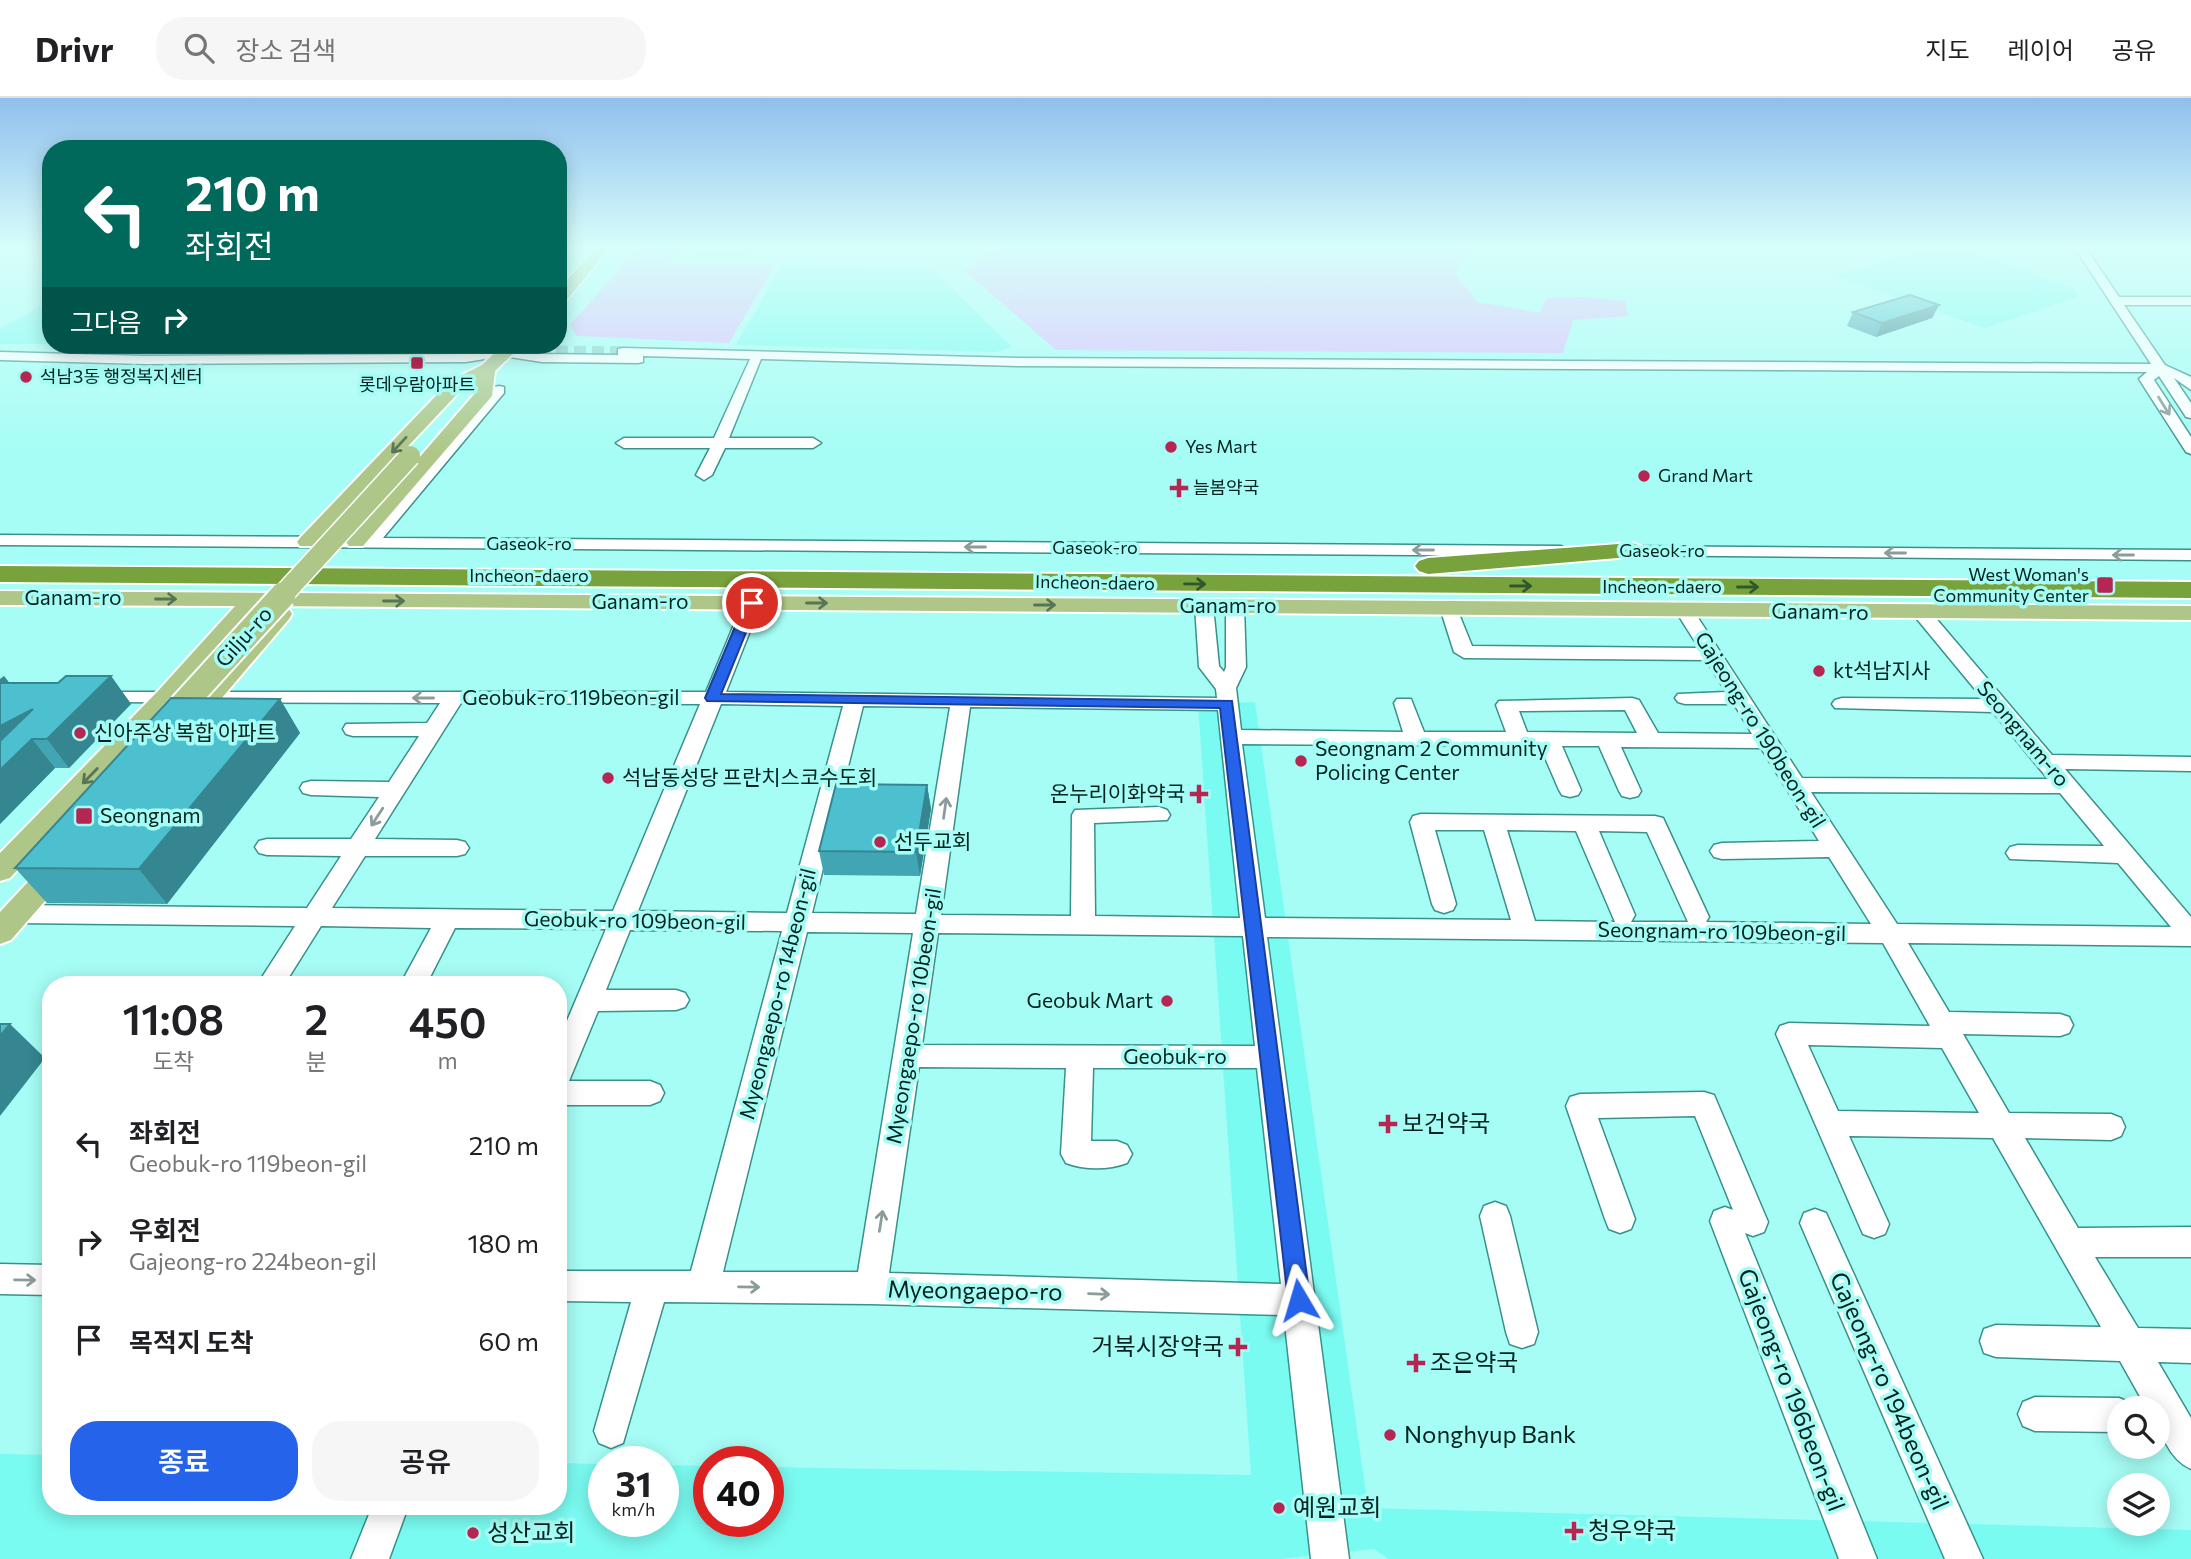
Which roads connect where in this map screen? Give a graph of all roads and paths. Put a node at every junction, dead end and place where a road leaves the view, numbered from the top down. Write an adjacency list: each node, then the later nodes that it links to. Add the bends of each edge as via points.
1 (2126, 316): 12 (street)
2 (606, 344): 3 (street)
3 (622, 352): 8 (street, via 542,358); 10 (street); 11 (street)
4 (294, 354): 9 (street, via 145,360)
5 (430, 354): 6 (street, via 466,358)
6 (481, 354)
7 (501, 354): 13 (main road, Gilju-ro)
8 (530, 354)
9 (0, 356)
10 (755, 361): 11 (street, via 884,365); 18 (street)
11 (1018, 362): 12 (street)
12 (2162, 368): 14 (street, via 2184,377); 16 (street); 20 (street, one-way to 20, via 2146,379)
13 (487, 369): 23 (main road, Gilju-ro, one-way to 23, via 456,385); 24 (main road, Gilju-ro, via 486,392); 56 (main road, Gilju-ro, bridge, via 410,456)
14 (2191, 386)
15 (499, 390): 24 (street)
16 (2187, 408)
17 (624, 443): 18 (street)
18 (720, 443): 19 (street); 21 (street)
19 (813, 443)
20 (2191, 449)
21 (704, 475)
22 (0, 540): 23 (street, Gaseok-ro)
23 (307, 542): 24 (street, Gaseok-ro)
24 (363, 542): 25 (street, Gaseok-ro, one-way to 24)
25 (1632, 551): 26 (street, Gaseok-ro, one-way to 25); 28 (highway)
26 (2191, 555)
27 (0, 559): 28 (highway, Incheon-daero)
28 (1425, 566): 29 (highway, Incheon-daero)
29 (2191, 572)
30 (0, 574): 32 (highway, Incheon-daero, one-way to 32, via 571,576)
31 (2191, 590): 32 (highway, Incheon-daero, one-way to 31)
32 (1237, 595): 37 (main road, Ganam-ro); 38 (main road, Ganam-ro); 39 (highway); 46 (street, via 1236,667)
33 (0, 598): 34 (main road, Ganam-ro, one-way to 34)
34 (253, 600): 35 (main road, Ganam-ro); 56 (main road)
35 (294, 600): 36 (main road, Ganam-ro, one-way to 36); 45 (main road)
36 (752, 603): 37 (main road, Ganam-ro, one-way to 37); 48 (street)
37 (1204, 606): 46 (street, via 1209,667)
38 (1449, 608): 39 (main road, Ganam-ro); 43 (street, via 1464,652)
39 (1541, 609): 40 (main road, Ganam-ro)
40 (1684, 610): 41 (main road, Ganam-ro); 43 (street, Gajeong-ro 190beon-gil)
41 (1922, 612): 42 (main road, Ganam-ro); 55 (street, Seongnam-ro)
42 (2191, 613)
43 (1712, 654): 50 (street, Gajeong-ro 190beon-gil)
44 (69, 695): 56 (street, Geobuk-ro 119beon-gil)
45 (210, 696): 47 (street, Geobuk-ro 119beon-gil, one-way to 45); 56 (street, Geobuk-ro 119beon-gil); 66 (main road)
46 (1227, 696): 52 (street, Geobuk-ro 119beon-gil); 59 (street)
47 (454, 698): 48 (street, Geobuk-ro 119beon-gil); 58 (street)
48 (712, 698): 51 (street, Geobuk-ro 119beon-gil); 93 (street)
49 (1685, 698): 50 (street)
50 (1740, 698): 65 (street, Gajeong-ro 190beon-gil)
51 (854, 701): 52 (street, Geobuk-ro 119beon-gil); 94 (street, Myeongaepo-ro 14beon-gil)
52 (961, 702): 95 (street, Myeongaepo-ro 10beon-gil, one-way to 52)
53 (1404, 703): 60 (street)
54 (1842, 704): 55 (street)
55 (2000, 706): 67 (street, Seongnam-ro)
56 (168, 708): 86 (main road, one-way to 86); 89 (main road, Gilju-ro)
57 (353, 729): 58 (street)
58 (434, 730): 72 (street)
59 (1231, 737): 60 (street); 97 (street)
60 (1416, 739): 61 (street)
61 (1519, 739): 62 (street); 64 (street, via 1506,705 1632,704)
62 (1548, 740): 63 (street); 73 (street)
63 (1607, 740): 64 (street); 74 (street)
64 (1651, 740): 65 (street)
65 (1767, 741): 69 (street, Gajeong-ro 190beon-gil)
66 (164, 748)
67 (2047, 762): 68 (street); 70 (street, Seongnam-ro)
68 (2191, 764)
69 (1795, 785): 70 (street); 82 (street, Gajeong-ro 190beon-gil)
70 (2067, 786): 85 (street, Seongnam-ro)
71 (311, 788): 72 (street)
72 (395, 790): 80 (street, one-way to 80)
73 (1570, 790)
74 (1630, 791)
75 (1159, 815): 96 (street, via 1083,816)
76 (1493, 822): 77 (street); 87 (street, via 1422,822); 98 (street)
77 (1584, 823): 88 (street); 90 (street, via 1655,824)
78 (81, 841): 89 (main road)
79 (267, 848): 80 (street)
80 (357, 848): 81 (street); 91 (street)
81 (457, 848)
82 (1836, 849): 83 (street, Gajeong-ro 190beon-gil); 99 (street, Gajeong-ro 190beon-gil)
83 (1722, 851)
84 (2018, 853): 85 (street)
85 (2125, 855): 100 (street, Seongnam-ro)
86 (0, 871)
87 (1444, 904)
88 (1623, 915)
89 (5, 916): 91 (street, Geobuk-ro 109beon-gil)
90 (1697, 917)
91 (312, 918): 92 (street, Geobuk-ro 109beon-gil); 101 (street)
92 (447, 920): 93 (street, Geobuk-ro 109beon-gil); 102 (street)
93 (621, 921): 94 (street, Geobuk-ro 109beon-gil); 104 (street)
94 (796, 923): 95 (street, Geobuk-ro 109beon-gil); 127 (street, Myeongaepo-ro 14beon-gil)
95 (928, 924): 96 (street, Geobuk-ro 109beon-gil); 108 (street, Myeongaepo-ro 10beon-gil)
96 (1083, 926): 97 (street, Geobuk-ro 109beon-gil)
97 (1254, 928): 98 (street, Seongnam-ro 109beon-gil); 110 (street)
98 (1526, 930): 99 (street, Seongnam-ro 109beon-gil)
99 (1890, 934): 100 (street, Seongnam-ro 109beon-gil); 106 (street, Gajeong-ro 190beon-gil)
100 (2191, 935)
101 (276, 976)
102 (418, 976)
103 (676, 1000): 104 (street)
104 (589, 1001): 107 (street)
105 (2060, 1025): 106 (street)
106 (1947, 1030): 113 (street, via 1789,1034); 114 (street, Gajeong-ro 190beon-gil)
107 (567, 1054)
108 (908, 1056): 109 (street, Geobuk-ro); 128 (street, Myeongaepo-ro 10beon-gil, one-way to 108)
109 (1080, 1056): 110 (street, Geobuk-ro); 116 (street, via 1076,1154)
110 (1269, 1056): 129 (street)
111 (567, 1093): 112 (street)
112 (650, 1093)
113 (1829, 1124): 114 (street); 120 (street)
114 (2002, 1125): 115 (street); 122 (street, Gajeong-ro 190beon-gil)
115 (2111, 1127)
116 (1117, 1154)
117 (1495, 1216): 130 (street)
118 (1620, 1219): 143 (street, Gajeong-ro 196beon-gil, via 1580,1106 1704,1104 1739,1221)
119 (1815, 1223): 144 (street, Gajeong-ro 194beon-gil)
120 (1874, 1224)
121 (2191, 1242): 122 (street)
122 (2071, 1243): 132 (street, Gajeong-ro 190beon-gil)
123 (0, 1279): 124 (street, one-way to 124)
124 (42, 1280)
125 (567, 1286): 126 (street, Myeongaepo-ro)
126 (652, 1286): 127 (street, Myeongaepo-ro); 138 (street)
127 (703, 1287): 128 (street, Myeongaepo-ro, one-way to 128)
128 (871, 1288): 129 (street, Myeongaepo-ro, one-way to 129)
129 (1299, 1300): 142 (street)
130 (1522, 1332)
131 (1996, 1341): 132 (street)
132 (2130, 1345): 133 (street); 134 (street, Gajeong-ro 190beon-gil)
133 (2191, 1346)
134 (2154, 1396)
135 (2035, 1414): 136 (street)
136 (2107, 1415)
137 (2170, 1424): 139 (street, Gajeong-ro 190beon-gil)
138 (611, 1431)
139 (2191, 1451)
140 (387, 1515): 141 (street)
141 (370, 1559)
142 (1330, 1559)
143 (1858, 1559)
144 (1964, 1559)

